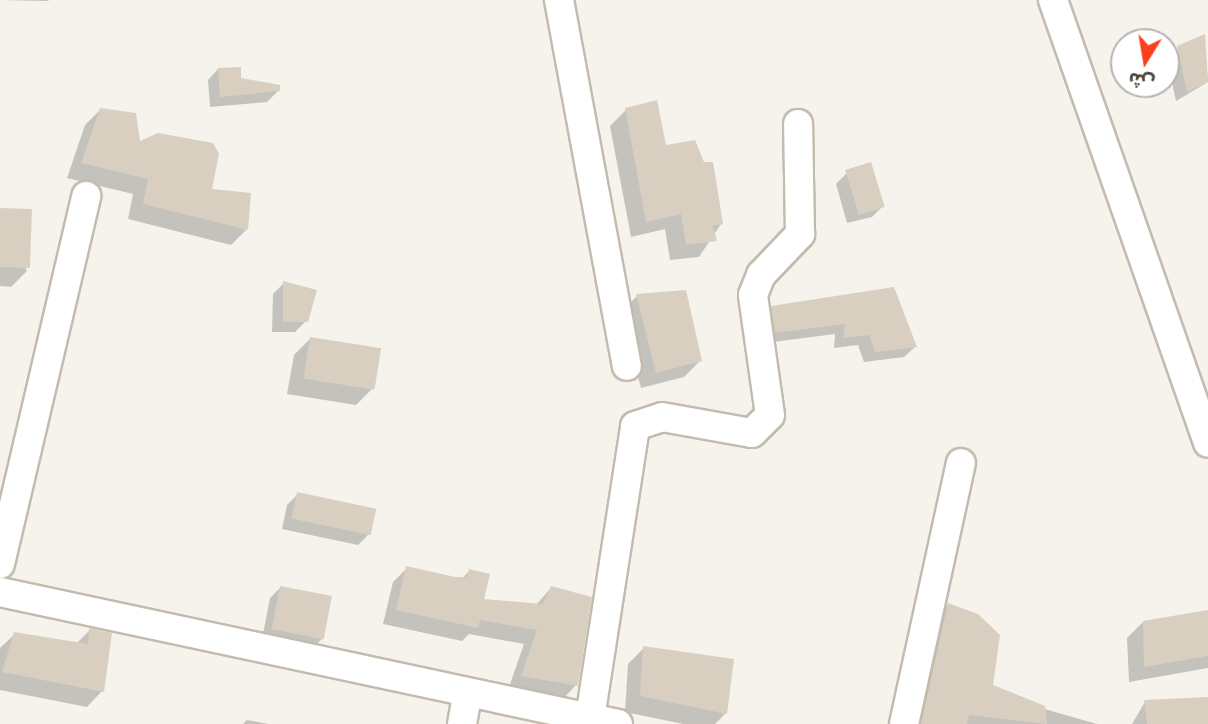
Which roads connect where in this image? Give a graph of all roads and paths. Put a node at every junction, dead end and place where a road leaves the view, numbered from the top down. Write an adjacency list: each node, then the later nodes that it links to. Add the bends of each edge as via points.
1 (559, 0): 5 (street)
2 (1054, 0): 6 (street)
3 (798, 124): 11 (street, via 800,234 761,275 753,295 770,415 752,433 662,418 635,426)
4 (86, 196): 8 (street)
5 (626, 366)
6 (1208, 443)
7 (961, 463): 13 (street)
8 (0, 564)
9 (0, 592): 10 (street)
10 (465, 710): 11 (street)
11 (590, 718): 12 (street)
12 (618, 724)
13 (904, 724)

